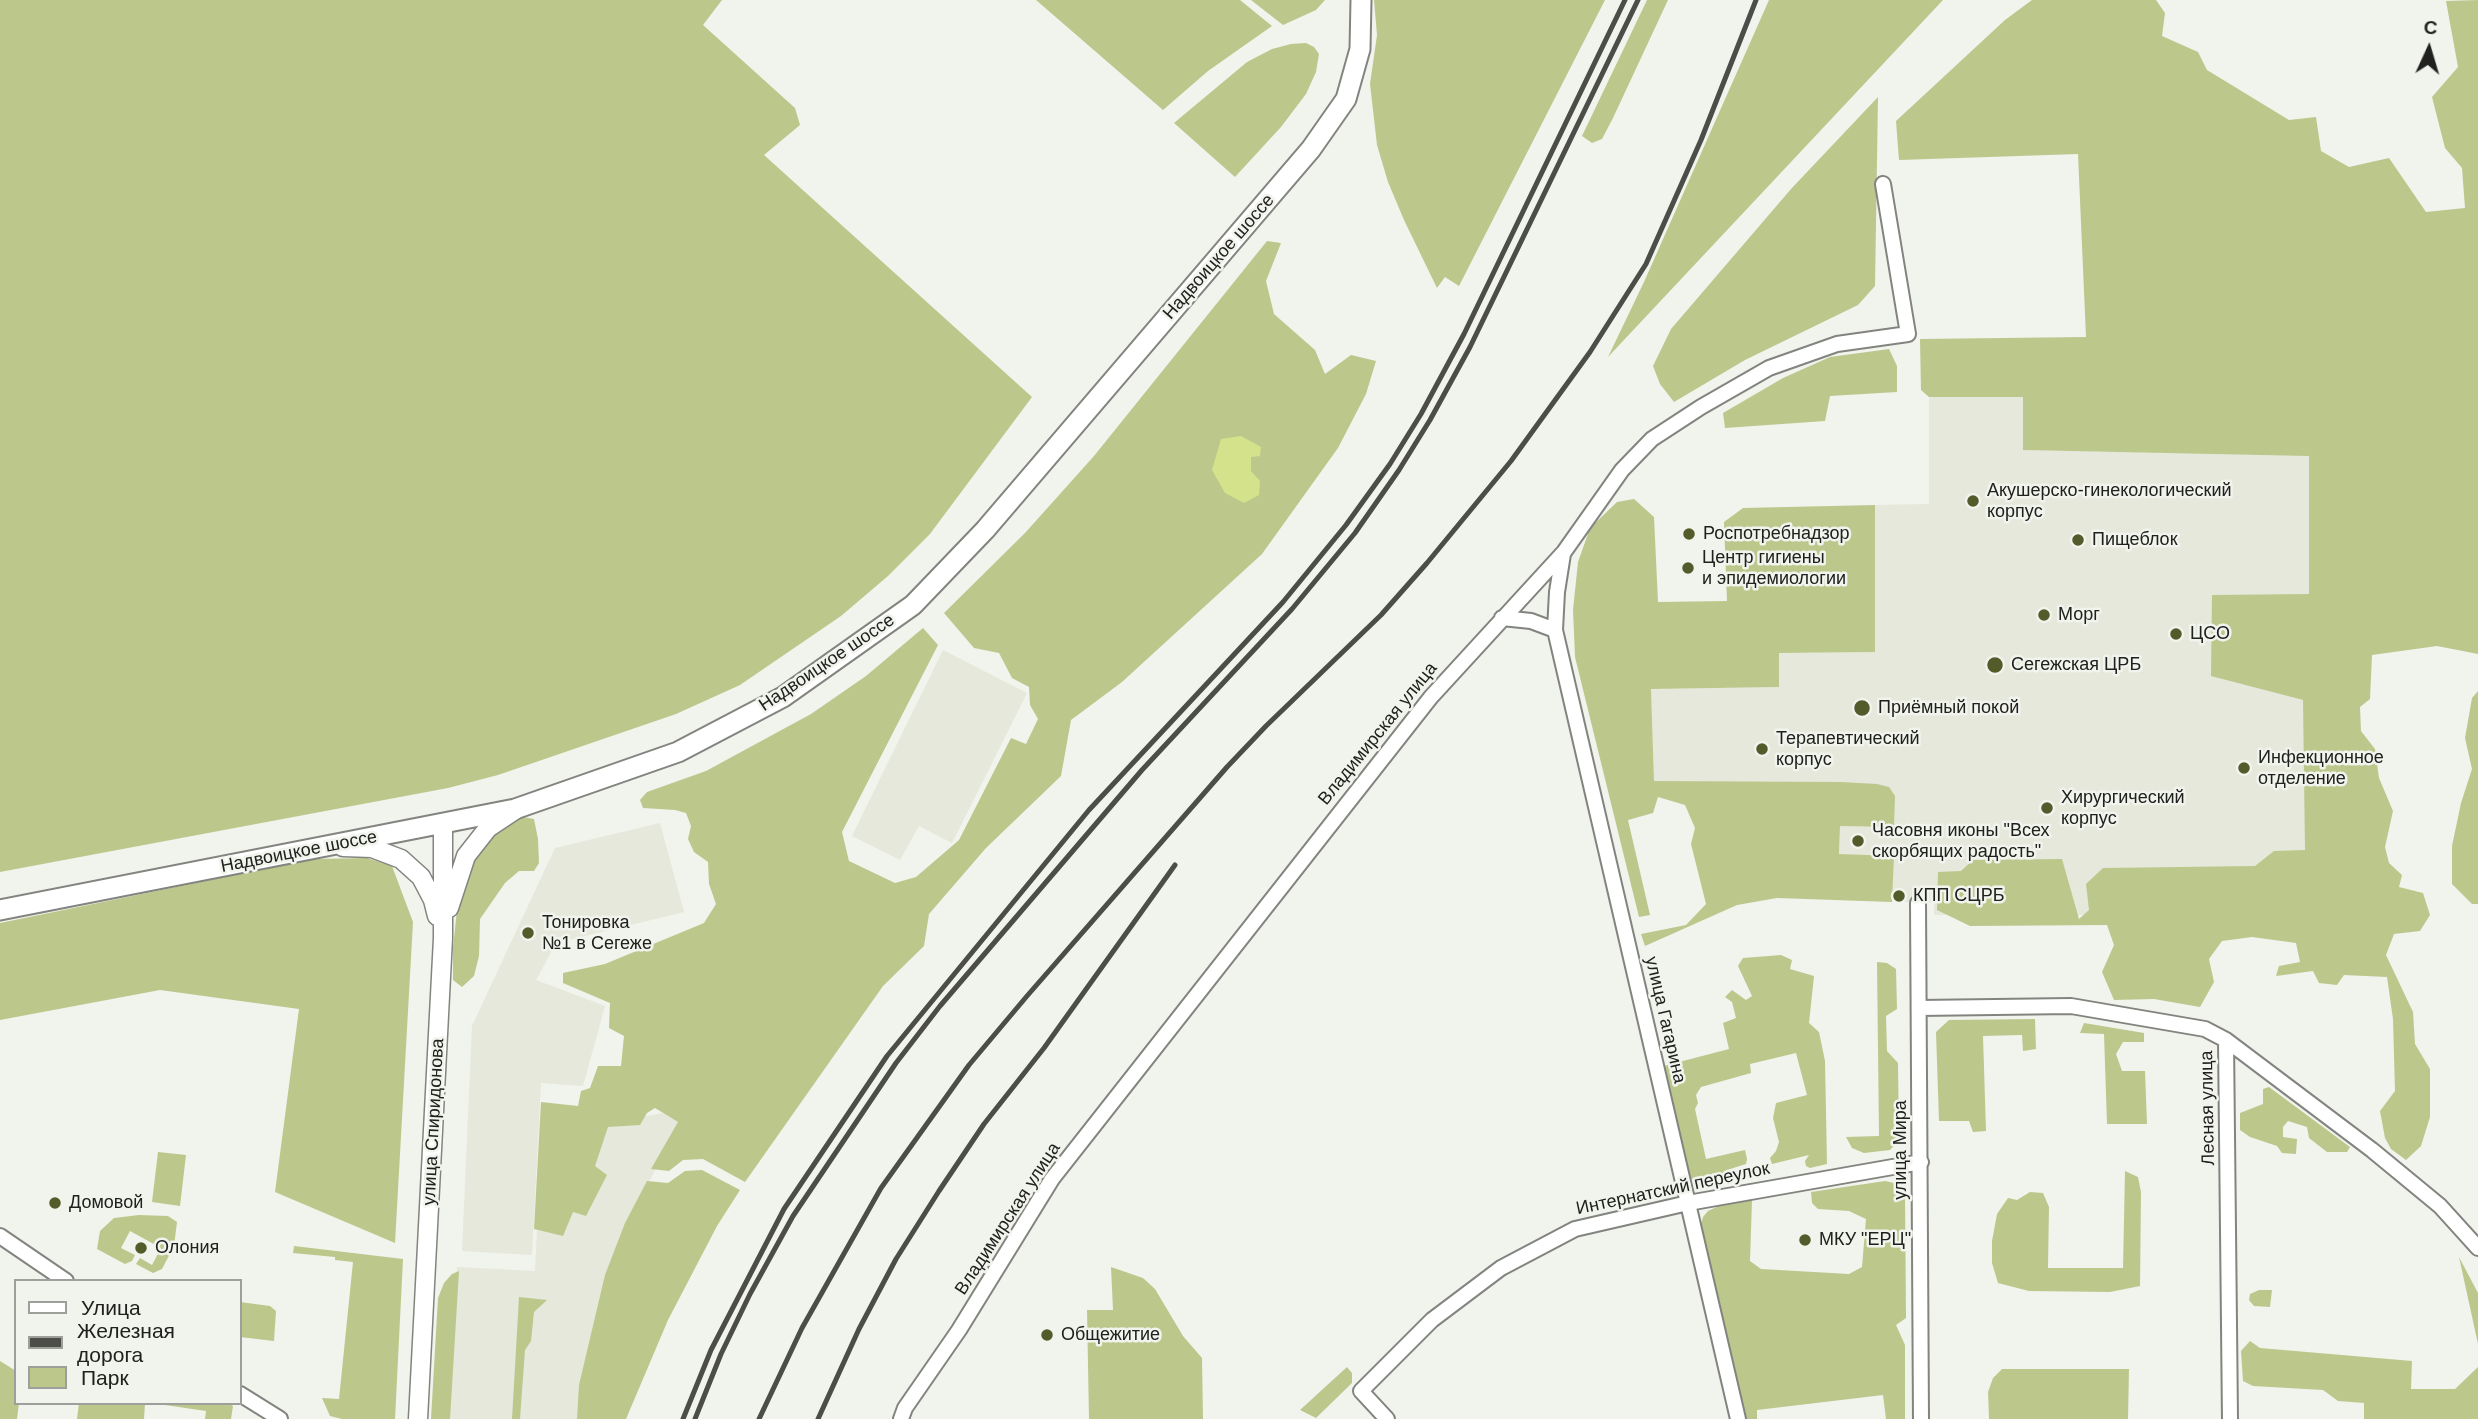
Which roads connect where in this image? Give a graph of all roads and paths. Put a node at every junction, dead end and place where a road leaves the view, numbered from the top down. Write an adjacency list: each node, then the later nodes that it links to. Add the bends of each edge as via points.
1 (1361, 0): 6 (main road, Надвоицкое шоссе, via 1360,49 1346,99 1311,149 985,530 913,605 783,698 678,752)
2 (1883, 184): 3 (street, Владимирская улица, via 1908,334 1836,344 1769,368 1691,413 1652,439 1622,470)
3 (1564, 552): 4 (street, Владимирская улица); 5 (street, улица Гагарина)
4 (1502, 618): 5 (street); 22 (street, Владимирская улица, via 1431,697 1052,1179)
5 (1555, 630): 15 (street, улица Гагарина)
6 (515, 809): 7 (main road, Надвоицкое шоссе); 11 (street, via 488,828 466,856)
7 (443, 825): 8 (main road, Надвоицкое шоссе); 11 (street, улица Спиридонова)
8 (319, 848): 10 (main road, Надвоицкое шоссе); 11 (street, via 372,848 401,859 428,888)
9 (1918, 903): 12 (street, улица Мира)
10 (0, 910)
11 (443, 938): 21 (street, улица Спиридонова)
12 (1919, 1008): 13 (street, via 2071,1006 2205,1029); 14 (street, улица Мира)
13 (2226, 1040): 17 (street, Лесная улица, via 2440,1206); 26 (street, Лесная улица)
14 (1921, 1162): 15 (street, Интернатский переулок); 25 (street, улица Мира)
15 (1688, 1203): 23 (street, Интернатский переулок, via 1575,1229 1501,1268 1432,1320 1361,1391); 24 (street, улица Гагарина)
16 (0, 1236): 18 (street)
17 (2478, 1248)
18 (62, 1279)
19 (242, 1395): 20 (street)
20 (280, 1419)
21 (418, 1419)
22 (901, 1419)
23 (1387, 1419)
24 (1738, 1419)
25 (1921, 1419)
26 (2230, 1419)

